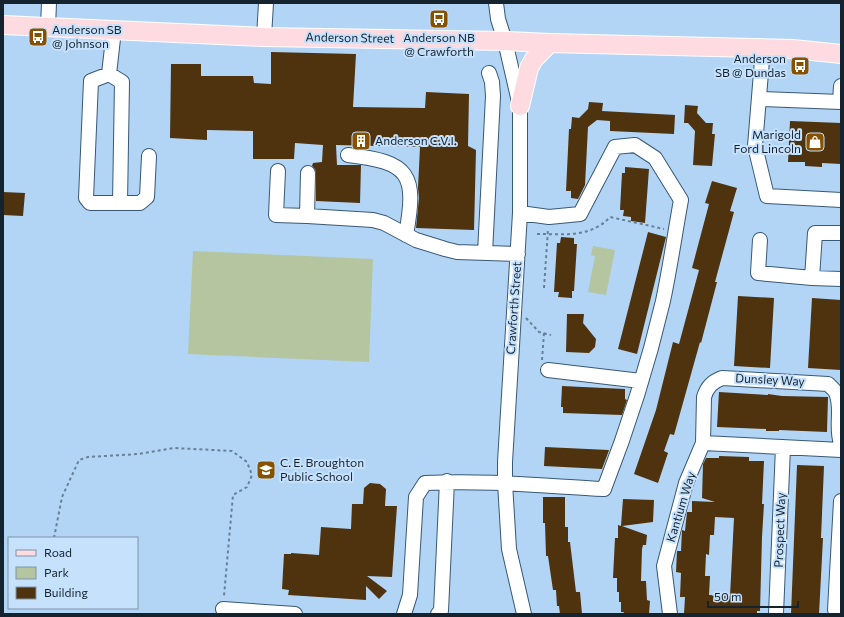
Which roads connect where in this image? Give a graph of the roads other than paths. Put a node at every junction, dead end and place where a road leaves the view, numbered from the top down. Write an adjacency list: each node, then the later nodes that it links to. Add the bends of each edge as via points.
1 (49, 3): 5 (street)
2 (266, 3): 7 (street)
3 (496, 3): 8 (street, Crawforth Street)
4 (3, 25): 5 (main road, Anderson Street)
5 (48, 27): 6 (main road, Anderson Street)
6 (114, 30): 7 (main road, Anderson Street); 13 (street)
7 (264, 37): 8 (main road, Anderson Street)
8 (505, 41): 9 (main road, Anderson Street); 17 (street, Crawforth Street)
9 (550, 43): 10 (main road, Anderson Street); 17 (main road, via 529,68)
10 (763, 48): 11 (main road, Anderson Street); 15 (street)
11 (841, 54)
12 (489, 73): 29 (street, via 493,96)
13 (109, 74): 23 (street, via 122,82); 23 (street, via 91,81 86,198 90,203)
14 (841, 86): 16 (street)
15 (759, 98): 16 (street); 22 (street, via 755,146 767,196)
16 (841, 102)
17 (520, 106): 24 (street, Crawforth Street)
18 (348, 154): 27 (street, via 383,160 394,165 408,178 411,199)
19 (149, 156): 23 (street, via 147,197 140,203)
20 (278, 171): 25 (street, via 276,215)
21 (308, 173): 25 (street)
22 (841, 200)
23 (120, 203)
24 (520, 213): 30 (street, Crawforth Street); 34 (street, via 549,218 580,214 615,147 635,145 655,158 681,200 663,301)
25 (307, 216): 27 (street, via 373,220)
26 (841, 233): 31 (street, via 815,232)
27 (406, 234): 29 (street, via 416,240 457,252)
28 (760, 240): 31 (street, via 758,273)
29 (485, 253): 30 (street)
30 (518, 254): 40 (street, Crawforth Street)
31 (812, 278): 32 (street)
32 (841, 279)
33 (548, 370): 34 (street)
34 (641, 381): 40 (street, via 604,489)
35 (703, 443): 36 (street, Dunsley Way, via 705,392 710,385 722,378 828,384 836,393 838,437); 37 (street); 48 (street, Kantium Way, via 686,483 664,566)
36 (841, 443)
37 (783, 447): 38 (street); 49 (street, Prospect Way)
38 (841, 450)
39 (447, 481): 40 (street); 45 (street, via 425,483 416,497 410,594); 46 (street)
40 (504, 483): 47 (street, Crawforth Street, via 509,549)
41 (841, 501): 42 (street)
42 (840, 541): 50 (street, via 835,610)
43 (224, 611): 44 (street)
44 (295, 614)
45 (404, 614)
46 (438, 614)
47 (524, 614)
48 (670, 614)
49 (776, 614)
50 (838, 614)

